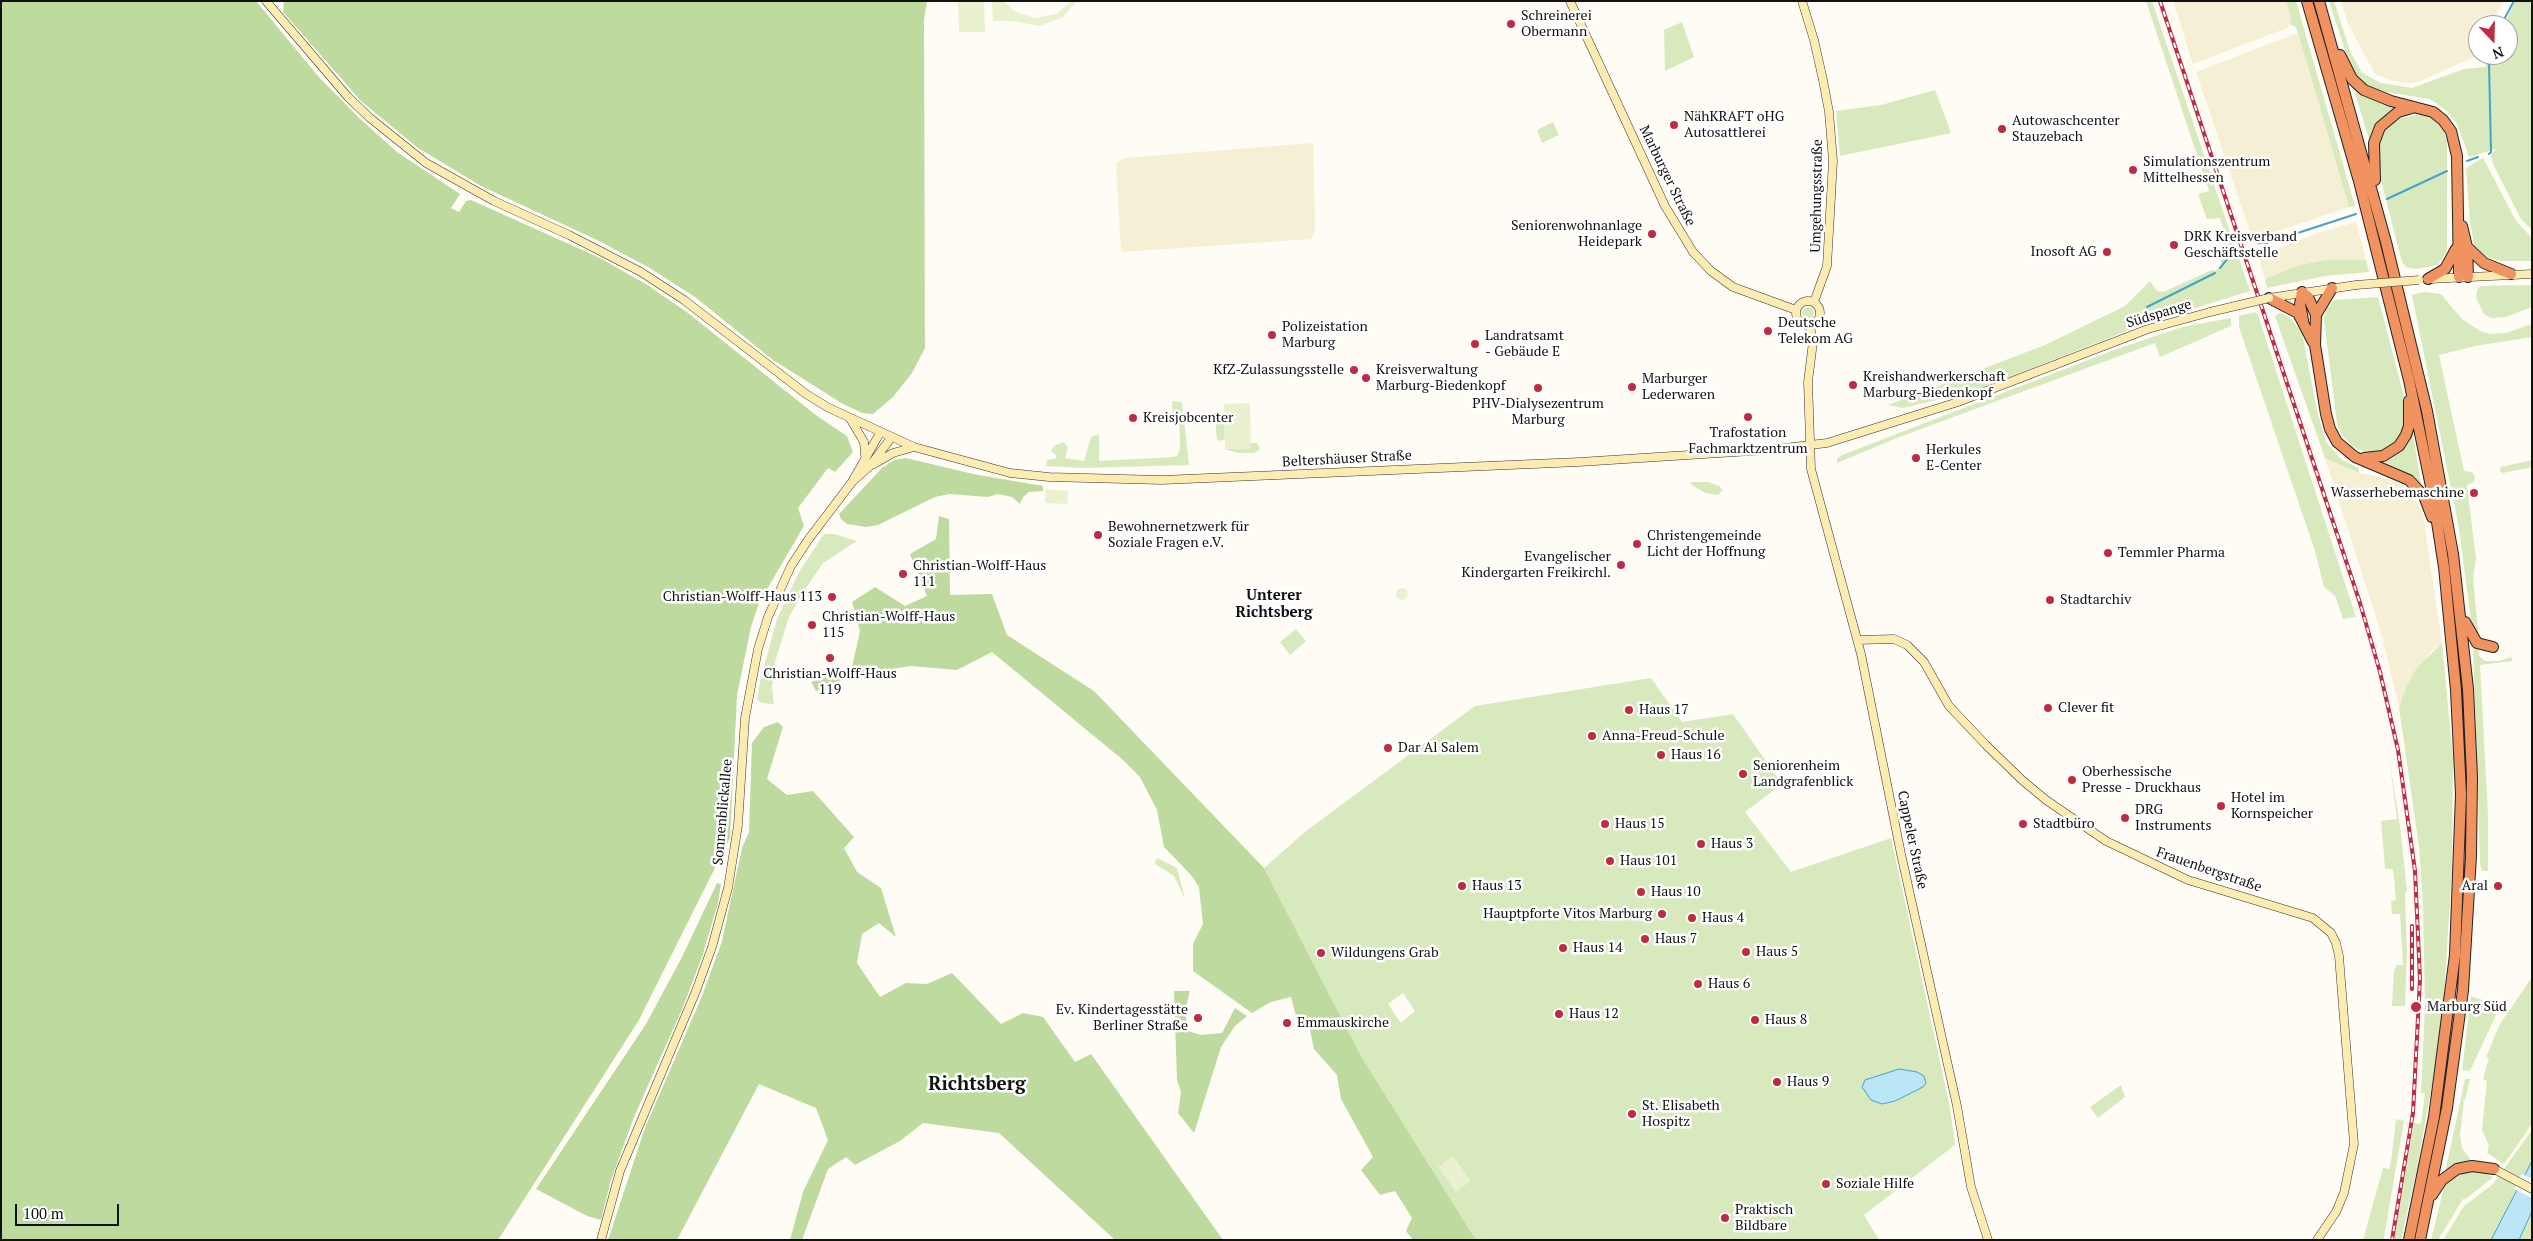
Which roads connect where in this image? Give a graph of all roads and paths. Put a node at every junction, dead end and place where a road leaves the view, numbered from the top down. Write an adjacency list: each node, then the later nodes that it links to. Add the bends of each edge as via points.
1 (266, 1): 26 (main road, Beltershäuser Straße, via 348,96 377,124 426,162 494,201 641,272 690,304 806,394)
2 (1570, 1): 20 (main road, Marburger Straße, via 1665,206 1693,252 1733,287)
3 (1802, 1): 19 (main road, Umgehungsstraße, via 1823,80 1833,161 1827,266)
4 (2307, 1): 25 (highway, via 2359,181)
5 (2320, 6): 6 (highway, via 2342,60 2358,85 2379,98); 7 (highway)
6 (2416, 107): 7 (highway, via 2391,116 2376,135 2373,153); 8 (highway, via 2439,116 2451,131 2457,156)
7 (2377, 206): 36 (highway, via 2427,410 2444,495)
8 (2458, 208): 9 (highway); 10 (highway)
9 (2458, 241): 13 (highway); 14 (highway, via 2446,268)
10 (2467, 247): 11 (highway, via 2484,263); 13 (highway)
11 (2511, 274): 12 (main road); 13 (main road)
12 (2532, 274)
13 (2464, 277): 14 (main road)
14 (2423, 279): 15 (main road, bridge)
15 (2332, 288): 16 (main road); 21 (highway)
16 (2302, 292): 18 (main road); 21 (highway, via 2308,297); 22 (highway, via 2300,304)
17 (2269, 298): 18 (highway); 29 (main road, Südspange, bridge, via 2148,329 1958,402 1871,431)
18 (2284, 300): 22 (highway)
19 (1814, 302): 20 (main road, via 1804,301); 23 (main road, via 1820,316)
20 (1796, 310): 23 (main road, via 1798,320)
21 (2316, 315): 24 (highway)
22 (2304, 320): 24 (highway)
23 (1810, 326): 29 (main road, via 1813,342 1808,382)
24 (2315, 345): 32 (highway, via 2330,429 2340,446)
25 (2409, 380): 32 (highway, via 2409,422 2404,439 2383,456); 35 (highway)
26 (850, 419): 27 (main road, Beltershäuser Straße); 31 (main road, via 862,437)
27 (880, 433): 28 (main road, Beltershäuser Straße); 31 (main road, Sonnenblickallee)
28 (891, 438): 30 (main road, Beltershäuser Straße); 33 (main road, Sonnenblickallee)
29 (1810, 446): 30 (main road, Beltershäuser Straße, via 1579,462 1162,480 1049,478 1010,473); 37 (main road, Cappeler Straße, via 1816,492)
30 (914, 447): 33 (main road, via 893,453)
31 (865, 455): 34 (main road, Sonnenblickallee)
32 (2355, 457): 35 (highway, via 2409,480 2424,496)
33 (869, 467): 34 (main road, Sonnenblickallee)
34 (852, 482): 42 (main road, Sonnenblickallee, via 792,566 768,617 746,710 738,825 725,896 696,991 620,1172)
35 (2438, 532): 45 (highway, via 2456,690 2460,794 2455,955 2434,1117)
36 (2461, 611): 38 (highway, via 2474,639); 41 (highway, via 2472,777 2470,900 2459,1029)
37 (1858, 640): 43 (main road, Cappeler Straße, via 1957,1106 1971,1187); 44 (main road, Frauenbergstraße, via 1894,639 1907,645 1924,662 1949,706 1992,752 2046,800 2106,841 2188,880 2313,918 2334,937 2338,949 2354,1144 2342,1199)
38 (2493, 647)
39 (2494, 1169): 40 (main road); 41 (highway, via 2465,1166 2449,1174)
40 (2532, 1189)
41 (2430, 1197): 46 (highway)
42 (601, 1240)
43 (1988, 1240)
44 (2316, 1240)
45 (2409, 1240)
46 (2420, 1240)

